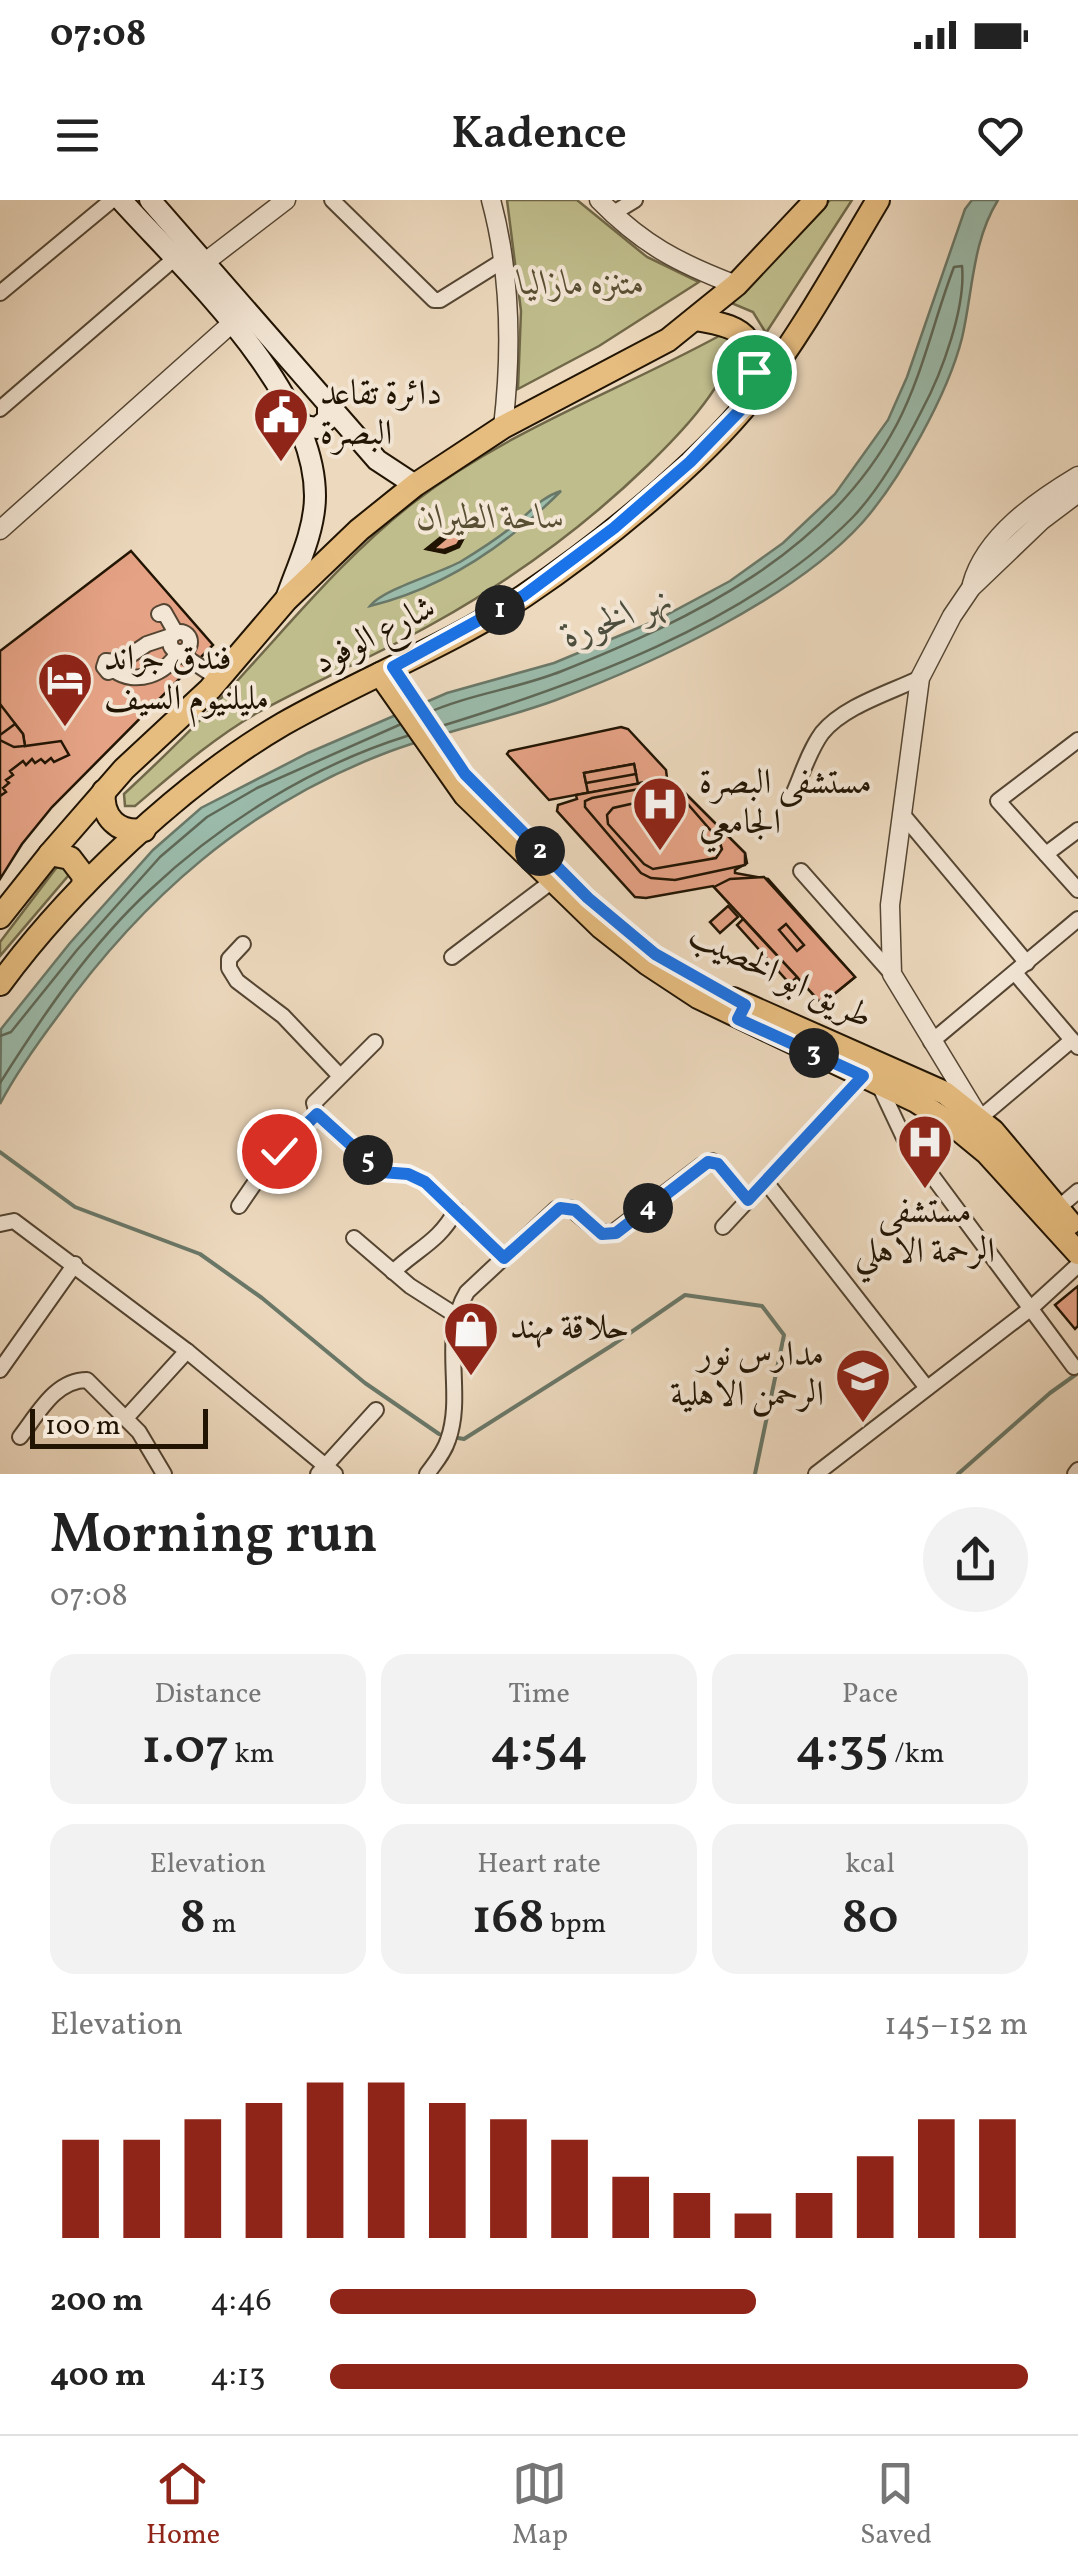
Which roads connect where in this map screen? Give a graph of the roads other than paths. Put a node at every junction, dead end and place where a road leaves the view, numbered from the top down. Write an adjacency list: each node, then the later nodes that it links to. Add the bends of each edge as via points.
1 (112, 200): 16 (street)
2 (122, 200): 12 (main road)
3 (150, 200): 14 (main road)
4 (286, 200): 14 (street)
5 (332, 200): 13 (street, via 434,300)
6 (490, 200): 13 (street)
7 (636, 200): 10 (street)
8 (816, 200): 11 (main road, شارع الوفود)
9 (878, 200): 19 (main road, شارع الوفود)
10 (606, 207): 15 (street, via 659,252)
11 (794, 210): 15 (main road, شارع الوفود)
12 (174, 259): 18 (main road); 21 (street)
13 (504, 260): 23 (street)
14 (204, 263): 20 (main road)
15 (736, 285): 17 (main road, شارع الوفود)
16 (0, 293)
17 (695, 320): 19 (main road, via 734,326 749,340); 23 (main road, شارع الوفود, via 652,350)
18 (232, 323): 22 (main road); 27 (street)
19 (750, 400): 33 (main road, شارع الوفود, via 690,462 560,570)
20 (328, 404): 22 (main road, via 328,419 317,428); 25 (main road, via 384,466)
21 (0, 409)
22 (291, 411): 29 (main road, via 315,492)
23 (504, 427): 25 (main road, شارع الوفود)
24 (1078, 476): 28 (street, via 1005,532 976,570)
25 (415, 485): 29 (main road, شارع الوفود)
26 (1078, 492): 28 (street)
27 (2, 524)
28 (972, 588): 35 (street)
29 (286, 600): 34 (main road, شارع الوفود)
30 (159, 614): 31 (street, via 164,612)
31 (174, 634): 32 (street, via 190,638); 32 (street, via 115,668 137,679)
32 (181, 652): 34 (street)
33 (387, 670): 37 (main road, طريق ابو الخصيب); 41 (main road, شارع الوفود, via 240,752)
34 (219, 678): 38 (main road, شارع الوفود)
35 (920, 678): 39 (street, via 830,725); 40 (street)
36 (1078, 740): 44 (street, via 998,801)
37 (436, 743): 46 (main road, طريق ابو الخصيب, via 465,795); 56 (main road, طريق ابو الخصيب, via 609,918)
38 (104, 791): 41 (main road, via 110,819 125,830); 43 (main road, شارع الوفود)
39 (792, 799)
40 (903, 815): 53 (street); 54 (street, via 889,922)
41 (144, 830): 47 (main road, شارع الوفود)
42 (1078, 830): 44 (street)
43 (50, 854): 47 (main road, via 70,858); 49 (main road, شارع الوفود)
44 (1046, 854): 48 (street)
45 (801, 871): 54 (street)
46 (552, 882): 52 (street); 56 (main road, طريق ابو الخصيب, via 648,964)
47 (84, 885): 55 (main road, شارع الوفود)
48 (1078, 890)
49 (0, 917)
50 (1078, 919): 53 (street)
51 (243, 944): 60 (street, via 229,959 236,980 284,1016)
52 (452, 957)
53 (1021, 968): 58 (street); 59 (street)
54 (892, 974): 58 (street)
55 (0, 984)
56 (742, 1012): 61 (main road, طريق ابو الخصيب); 63 (main road, طريق ابو الخصيب, via 926,1083)
57 (375, 1042): 60 (street)
58 (932, 1042): 63 (street)
59 (1075, 1043): 63 (street)
60 (339, 1075): 62 (street, via 314,1103)
61 (870, 1079): 64 (street); 69 (main road, طريق ابو الخصيب, via 954,1124); 79 (street, via 904,1138)
62 (317, 1114): 67 (street, via 267,1165); 68 (street, via 381,1172 414,1175)
63 (980, 1118): 69 (main road, طريق ابو الخصيب)
64 (766, 1182): 66 (street); 84 (street)
65 (1078, 1191): 69 (street)
66 (748, 1200): 71 (street); 75 (street, via 718,1164 708,1162 616,1233 602,1234 575,1210 560,1208)
67 (240, 1206)
68 (456, 1210): 75 (street); 78 (street, via 435,1241)
69 (1052, 1212): 72 (main road, طريق ابو الخصيب); 74 (main road, طريق ابو الخصيب)
70 (0, 1224): 76 (street, via 14,1221)
71 (723, 1227)
72 (1078, 1234)
73 (354, 1238): 78 (street)
74 (1078, 1254)
75 (504, 1258): 80 (street, via 468,1292)
76 (75, 1264): 81 (street); 83 (street)
77 (1078, 1265): 79 (street)
78 (393, 1272): 80 (street)
79 (1030, 1308): 82 (street); 84 (street)
80 (457, 1316): 90 (street, via 451,1432)
81 (186, 1351): 86 (street); 88 (street)
82 (1074, 1367)
83 (0, 1370)
84 (927, 1388): 91 (street)
85 (376, 1410): 88 (street)
86 (126, 1418): 87 (street, via 87,1380 73,1380); 89 (street)
87 (20, 1437)
88 (326, 1471)
89 (164, 1474)
90 (427, 1474)
91 (816, 1474)

